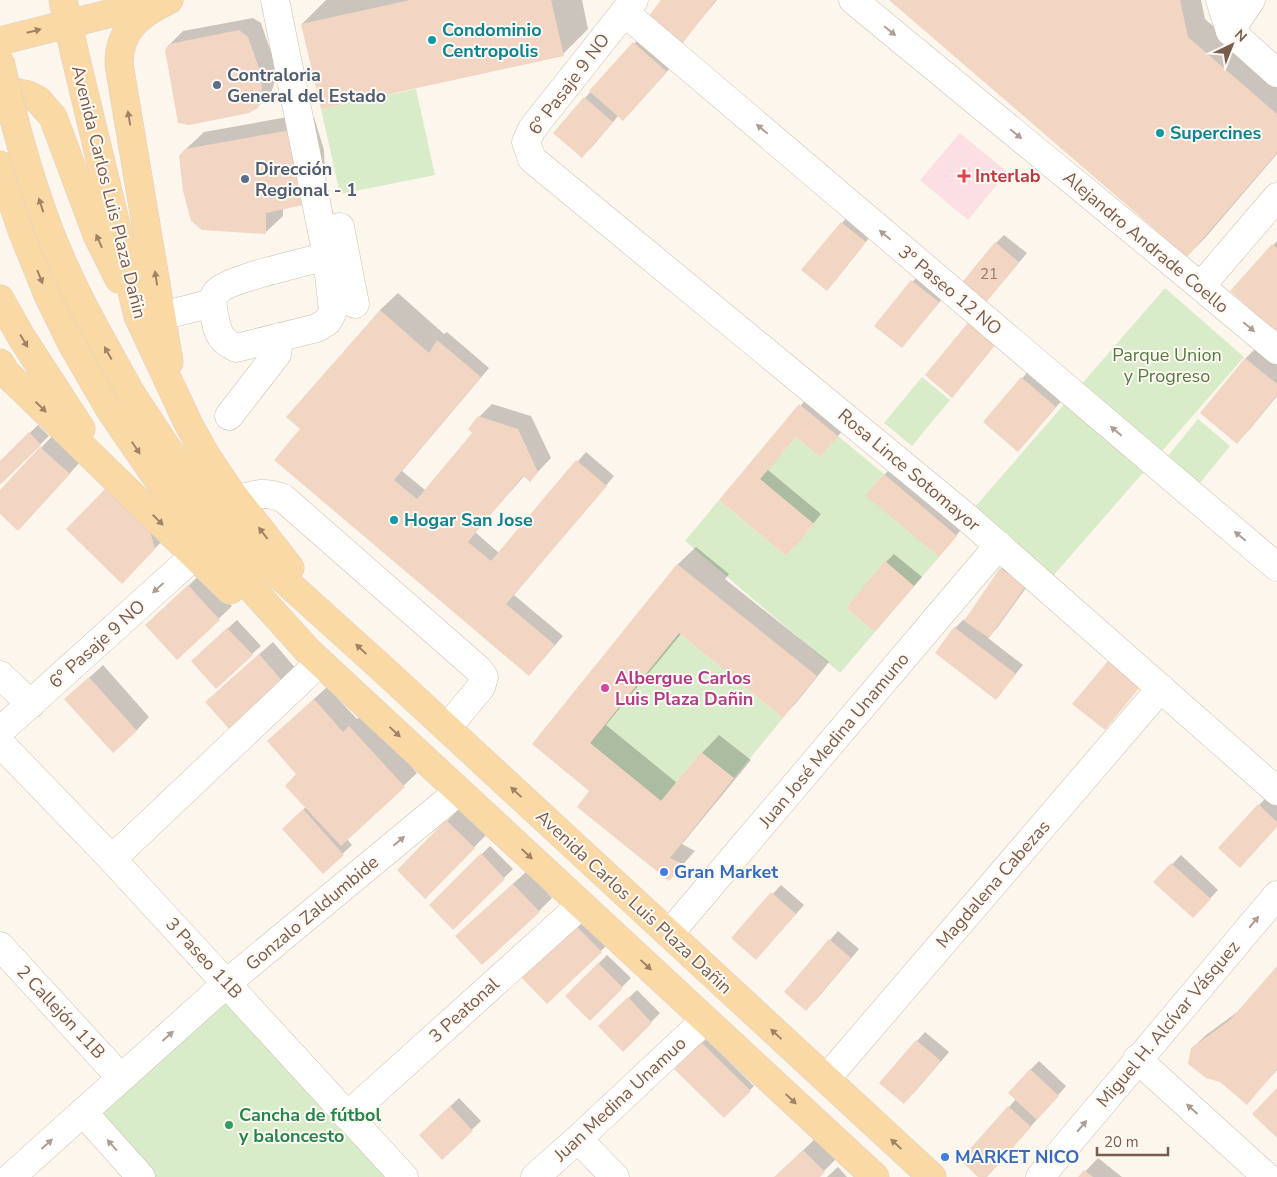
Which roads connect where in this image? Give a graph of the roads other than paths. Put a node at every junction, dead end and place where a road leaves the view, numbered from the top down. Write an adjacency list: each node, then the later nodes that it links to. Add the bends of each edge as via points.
1 (167, 0): 8 (main road); 22 (main road, one-way to 1, via 119,55 133,24)
2 (275, 0): 17 (street)
3 (294, 0): 21 (street)
4 (853, 0): 18 (street, Alejandro Andrade Coello, one-way to 18)
5 (1220, 0): 9 (street)
6 (1251, 0): 9 (street)
7 (628, 4): 14 (street, 6º Pasaje 9 NO, via 532,129 526,142); 32 (street, 3º Paseo 12 NO, one-way to 7)
8 (65, 12): 10 (main road, one-way to 8); 22 (main road, Avenida Carlos Luis Plaza Dañin)
9 (1230, 31): 12 (street)
10 (0, 40)
11 (0, 62): 26 (main road, Avenida Carlos Luis Plaza Dañin, one-way to 11, bridge, via 94,327 46,222)
12 (1277, 73)
13 (0, 92): 22 (main road, one-way to 13, via 97,235 53,117 38,100 28,95)
14 (532, 158): 30 (street, Rosa Lince Sotomayor)
15 (0, 165): 26 (main road, Avenida Carlos Luis Plaza Dañin, one-way to 26, via 20,228 72,344)
16 (1277, 198): 18 (street)
17 (327, 256): 20 (street, via 232,282 217,292); 23 (street, via 333,310 328,321 317,328)
18 (1201, 286): 24 (street, Alejandro Andrade Coello, one-way to 24)
19 (0, 299): 28 (main road, one-way to 28, via 54,390)
20 (212, 304): 22 (street); 23 (street, via 218,333 236,348)
21 (356, 304)
22 (150, 316): 29 (main road, Avenida Carlos Luis Plaza Dañin, via 174,395 207,457)
23 (279, 337): 27 (street, via 277,354)
24 (1277, 350)
25 (2, 368): 28 (main road, Avenida Carlos Luis Plaza Dañin, one-way to 28)
26 (121, 402): 33 (main road, Avenida Carlos Luis Plaza Dañin, via 167,448 242,542); 34 (main road, Avenida Carlos Luis Plaza Dañin, one-way to 34, via 154,474 188,518)
27 (229, 416)
28 (122, 484): 31 (main road, Avenida Carlos Luis Plaza Dañin, one-way to 31)
29 (237, 500): 33 (main road, Avenida Carlos Luis Plaza Dañin, one-way to 29); 38 (street, via 270,493 283,498 478,669 484,677 481,687)
30 (999, 545): 36 (street, Rosa Lince Sotomayor); 46 (street, Juan José Medina Unamuno)
31 (194, 556): 34 (main road, Avenida Carlos Luis Plaza Dañin, via 249,607); 37 (street, 6° Pasaje 9 NO, one-way to 37)
32 (1277, 567)
33 (336, 626): 38 (main road, Avenida Carlos Luis Plaza Dañin, one-way to 33)
34 (314, 657): 41 (main road, Avenida Carlos Luis Plaza Dañin, one-way to 41); 43 (street)
35 (0, 675): 37 (street)
36 (1161, 688): 42 (street, Rosa Lince Sotomayor); 52 (street, Magdalena Cabezas)
37 (31, 704): 39 (street, 6° Pasaje 9 NO)
38 (447, 728): 46 (main road, Avenida Carlos Luis Plaza Dañin, one-way to 38)
39 (0, 731)
40 (0, 743): 43 (street, 3 Paseo 11B)
41 (459, 791): 45 (main road, Avenida Carlos Luis Plaza Dañin, one-way to 45); 48 (street, Gonzalo Zaldumbide, one-way to 41)
42 (1277, 791)
43 (112, 859): 48 (street, 3 Paseo 11B)
44 (1277, 895): 50 (street, Miguel H. Alcívar Vásquez, one-way to 44)
45 (581, 904): 49 (main road, Avenida Carlos Luis Plaza Dañin, one-way to 49); 54 (street, 3 Peatonal)
46 (669, 934): 52 (main road, Avenida Carlos Luis Plaza Dañin, one-way to 46)
47 (0, 946): 51 (street, 2 Callejón 11B)
48 (226, 983): 51 (street, Gonzalo Zaldumbide, one-way to 48); 54 (street, 3 Paseo 11B)
49 (705, 1020): 55 (street, Juan Medina Unamuo); 61 (main road, Avenida Carlos Luis Plaza Dañin, one-way to 61)
50 (1137, 1059): 63 (street, Miguel H. Alcívar Vásquez, one-way to 50); 64 (street, one-way to 50)
51 (121, 1078): 53 (street, Gonzalo Zaldumbide)
52 (826, 1079): 62 (main road, Avenida Carlos Luis Plaza Dañin, one-way to 52)
53 (83, 1112): 56 (street, Gonzalo Zaldumbide, one-way to 53); 57 (street, one-way to 53)
54 (347, 1116): 58 (street, 3 Paseo 11B)
55 (578, 1139): 59 (street, Juan Medina Unamuo); 60 (street)
56 (11, 1177)
57 (141, 1177)
58 (404, 1177)
59 (535, 1177)
60 (615, 1177)
61 (875, 1177)
62 (932, 1177)
63 (1040, 1177)
64 (1267, 1177)

